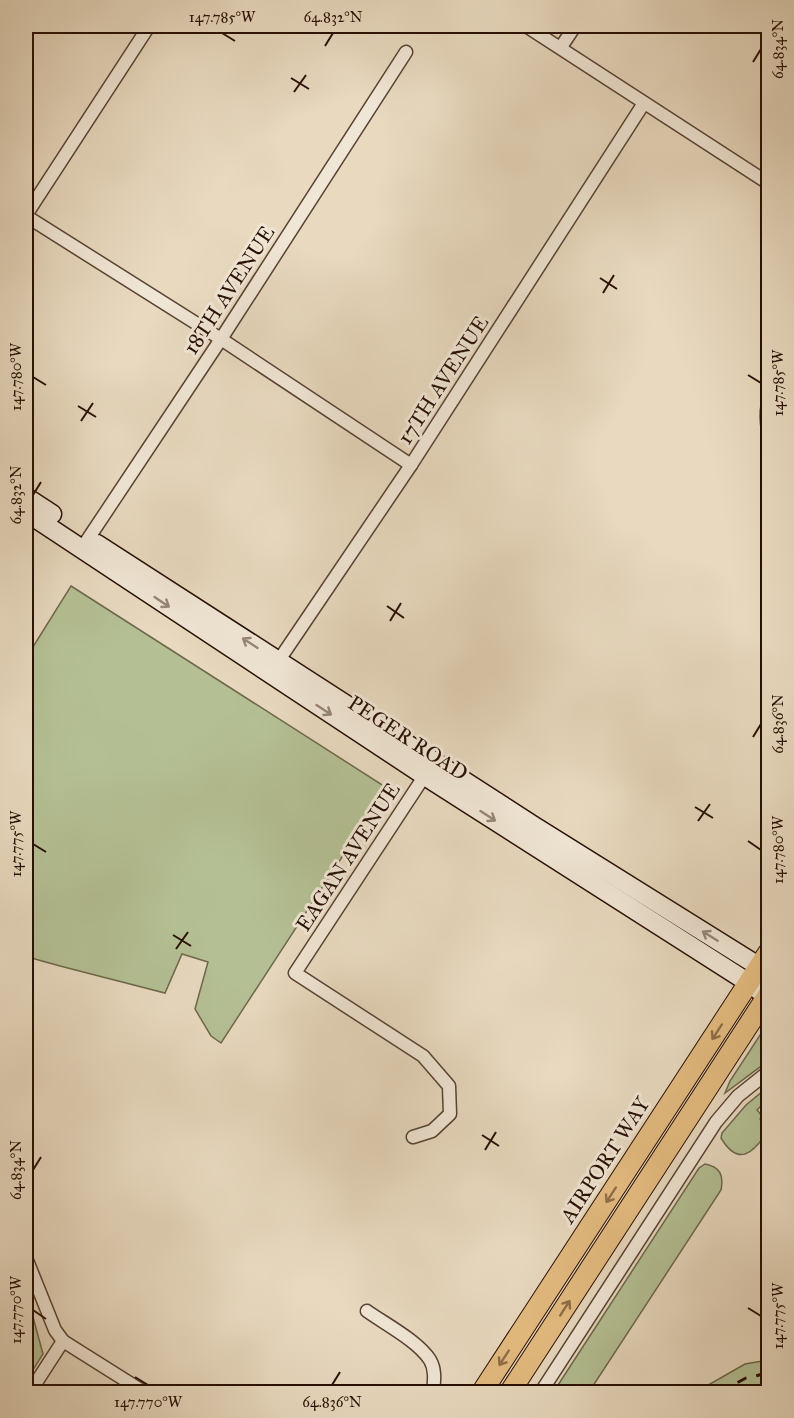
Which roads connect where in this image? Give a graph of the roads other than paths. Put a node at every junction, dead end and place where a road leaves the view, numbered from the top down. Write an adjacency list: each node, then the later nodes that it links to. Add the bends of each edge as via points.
1 (148, 26): 10 (street)
2 (526, 26): 6 (street)
3 (575, 26): 6 (street)
4 (764, 26): 5 (street)
5 (768, 29)
6 (561, 47): 8 (street)
7 (406, 52): 11 (street, 18TH AVENUE)
8 (644, 104): 9 (street); 12 (street, 17TH AVENUE)
9 (768, 183)
10 (26, 216): 11 (street)
11 (221, 339): 12 (street); 15 (street, 18TH AVENUE)
12 (411, 465): 16 (street, 17TH AVENUE)
13 (26, 497): 15 (main road, PEGER ROAD)
14 (26, 512): 15 (main road, PEGER ROAD)
15 (86, 543): 16 (main road, PEGER ROAD)
16 (273, 668): 17 (main road, PEGER ROAD)
17 (429, 769): 18 (main road, PEGER ROAD); 21 (street, EAGAN AVENUE, via 295,973 423,1056 449,1086 450,1114 432,1131)
18 (761, 968): 19 (main road, PEGER ROAD); 28 (main road, AIRPORT WAY, one-way to 28)
19 (768, 996): 29 (main road, one-way to 19)
20 (768, 1072): 30 (street, via 738,1096 716,1122)
21 (413, 1137)
22 (26, 1258): 24 (street)
23 (367, 1311): 27 (street, via 422,1350 431,1362)
24 (63, 1341): 25 (street); 26 (street)
25 (30, 1392)
26 (144, 1392)
27 (433, 1392)
28 (482, 1392)
29 (510, 1392)
30 (541, 1392)

